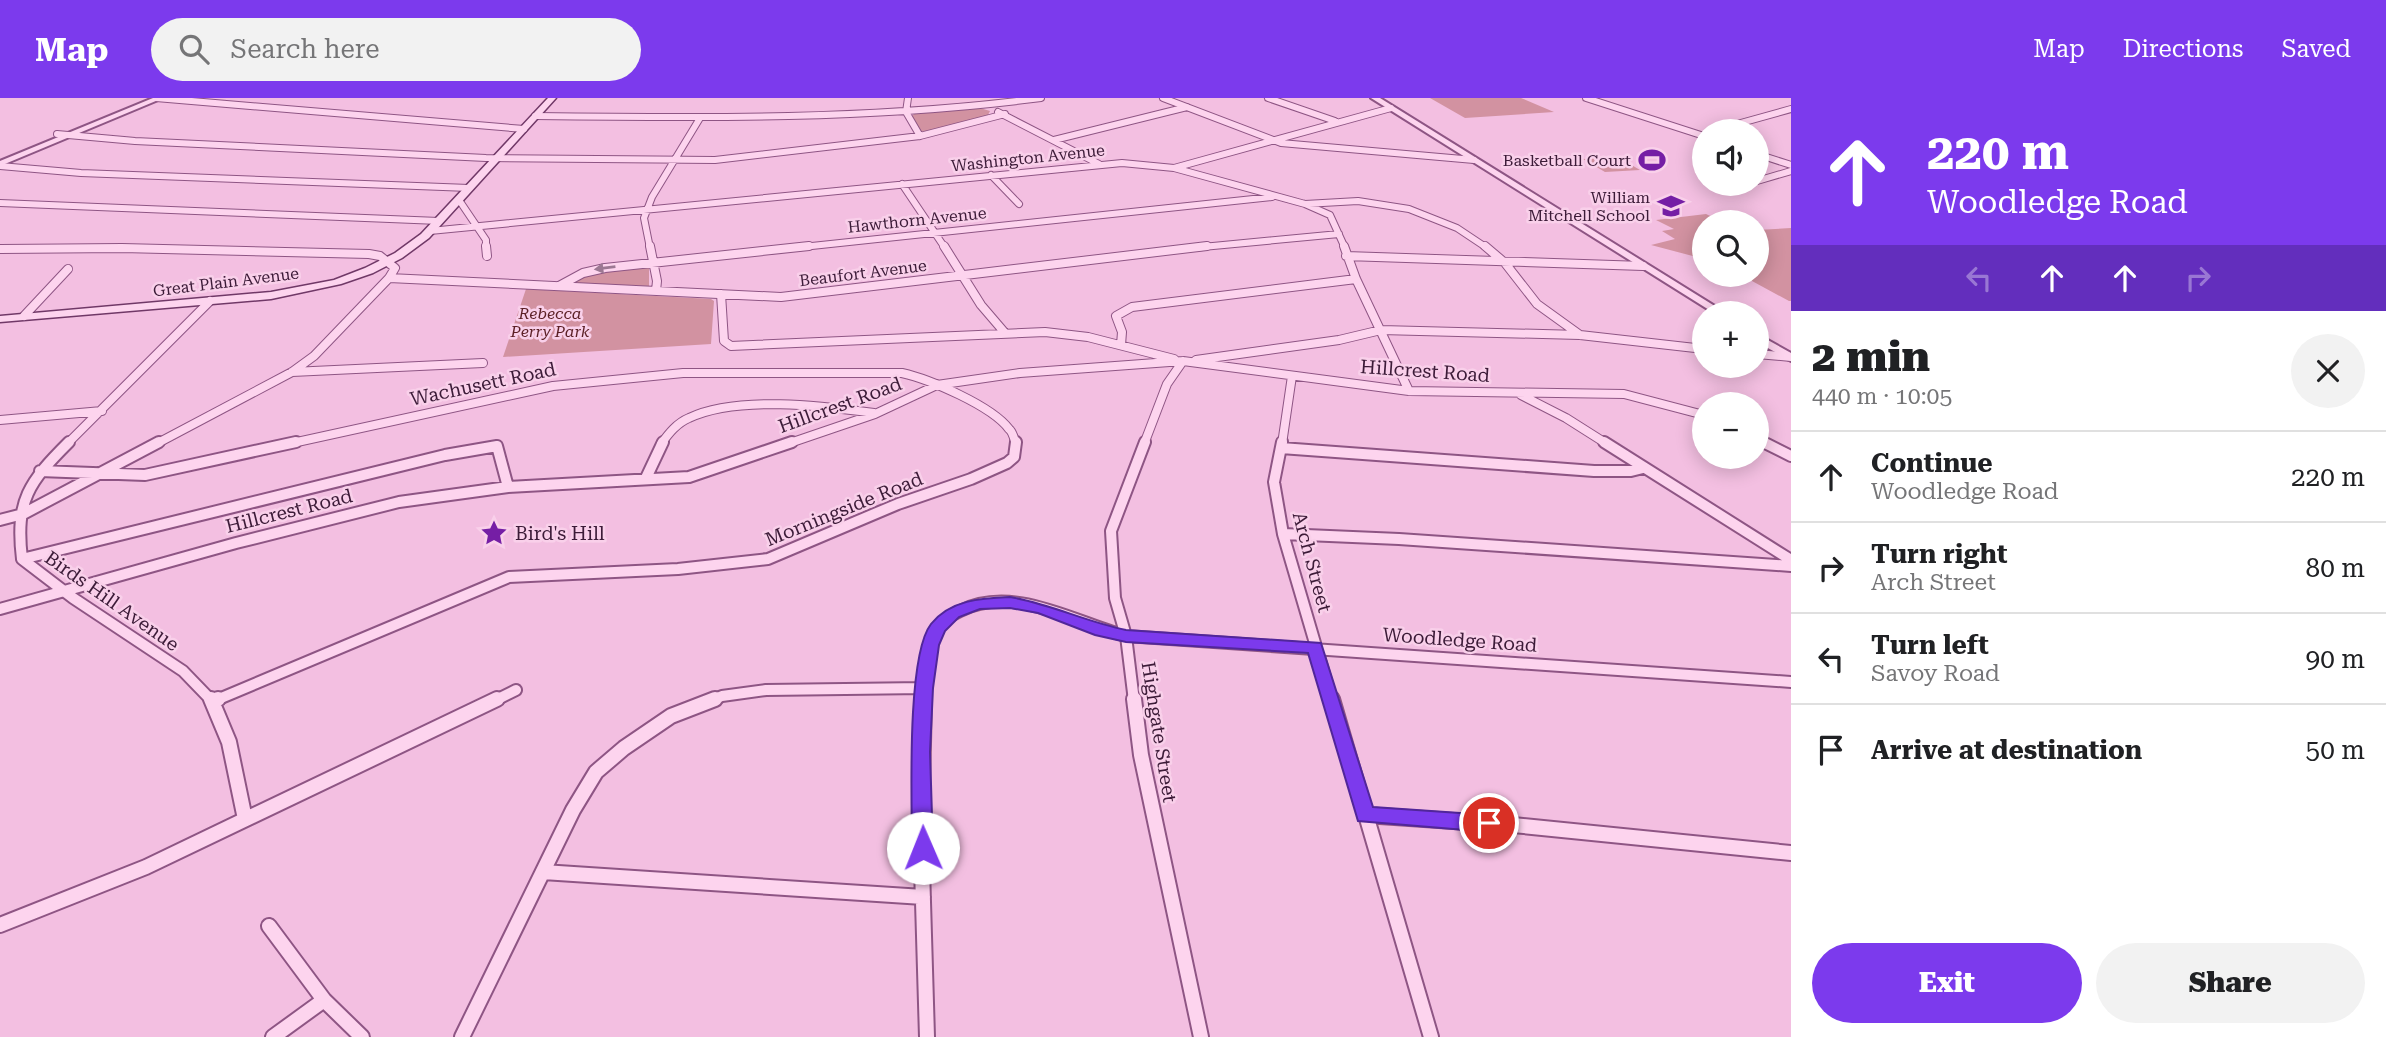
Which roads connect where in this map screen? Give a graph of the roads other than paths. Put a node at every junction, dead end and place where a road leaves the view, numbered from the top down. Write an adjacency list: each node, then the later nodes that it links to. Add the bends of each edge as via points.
1 (143, 98): 23 (street)
2 (158, 98): 21 (street); 24 (street)
3 (552, 98): 17 (main road, Great Plain Avenue)
4 (908, 98): 15 (street)
5 (1038, 98): 11 (street)
6 (1164, 98): 12 (street)
7 (1282, 98): 10 (street)
8 (1375, 98): 13 (street)
9 (1586, 98): 22 (street)
10 (1271, 99): 20 (street)
11 (991, 106): 15 (street); 16 (street)
12 (1187, 107): 26 (street); 27 (street)
13 (1391, 108): 20 (street); 32 (street)
14 (1791, 109): 19 (street)
15 (906, 112): 18 (street); 25 (street)
16 (1005, 114): 25 (street); 26 (street)
17 (535, 116): 18 (street); 21 (main road, Great Plain Avenue)
18 (700, 118): 31 (street)
19 (1755, 119)
20 (1336, 122): 27 (street)
21 (524, 129): 29 (main road, Great Plain Avenue)
22 (1692, 132)
23 (57, 134): 24 (street); 28 (street)
24 (71, 135): 29 (street); 34 (street)
25 (920, 136): 31 (street, via 733,159)
26 (1054, 140): 33 (street)
27 (1270, 140): 32 (street); 36 (street)
28 (0, 157)
29 (497, 158): 31 (street); 41 (main road, Great Plain Avenue)
30 (1769, 158): 35 (street)
31 (675, 159): 47 (street)
32 (1474, 160): 59 (street)
33 (1099, 164): 36 (street, Washington Avenue); 38 (street, Washington Avenue)
34 (0, 165): 41 (street, via 90,174)
35 (1791, 165)
36 (1174, 168): 42 (street, Washington Avenue)
37 (1791, 171): 39 (street)
38 (991, 175): 40 (street, Washington Avenue); 45 (street)
39 (1769, 177)
40 (902, 184): 47 (street, Washington Avenue); 51 (street)
41 (469, 188): 43 (main road, Great Plain Avenue)
42 (1282, 197): 46 (street, Washington Avenue); 51 (street, Hawthorn Avenue)
43 (459, 200): 48 (main road, Great Plain Avenue); 49 (street)
44 (0, 203): 48 (street)
45 (1019, 204)
46 (1306, 204): 52 (street, via 1330,215); 56 (street, Washington Avenue, via 1352,202 1426,212)
47 (647, 210): 49 (street, Washington Avenue); 58 (street, via 643,218)
48 (439, 221): 50 (main road, Great Plain Avenue)
49 (476, 226): 50 (street, Washington Avenue); 54 (street, via 486,240)
50 (430, 231): 57 (main road, Great Plain Avenue)
51 (932, 232): 58 (street, Hawthorn Avenue); 61 (street)
52 (1339, 233): 55 (street); 61 (street, Beaufort Avenue)
53 (0, 248): 57 (street, via 369,254)
54 (487, 256)
55 (1346, 256): 56 (street); 63 (street)
56 (1503, 260): 59 (street); 73 (street, Washington Avenue, via 1539,306)
57 (387, 261): 62 (street, via 395,268); 67 (main road, Great Plain Avenue, via 314,286)
58 (654, 263): 64 (street, Hawthorn Avenue, one-way to 64, via 592,270); 65 (street)
59 (1643, 266): 68 (street)
60 (68, 269): 69 (street)
61 (961, 275): 66 (street, Beaufort Avenue, via 781,297); 72 (street)
62 (389, 278): 64 (street, Beaufort Avenue); 81 (street, via 314,356)
63 (1356, 279): 71 (street); 75 (street, via 1132,307 1116,316)
64 (559, 286): 65 (street, Beaufort Avenue)
65 (656, 291): 66 (street, Beaufort Avenue)
66 (721, 295): 72 (street, via 724,341 731,346)
67 (210, 301): 69 (main road, Great Plain Avenue); 86 (street, Birds Hill Avenue)
68 (1701, 301)
69 (24, 316): 70 (main road, Great Plain Avenue)
70 (0, 319)
71 (1381, 330): 73 (street); 79 (street); 84 (street)
72 (1005, 333): 75 (street, via 1068,334)
73 (1580, 335): 76 (street)
74 (1769, 344): 78 (street)
75 (1121, 345): 79 (street)
76 (1692, 348)
77 (1769, 355): 78 (street)
78 (1790, 357)
79 (1183, 361): 82 (street, Hillcrest Road); 83 (street, Hillcrest Road, via 1020,373); 106 (street, Highgate Street, via 1167,384 1111,531 1115,598)
80 (483, 363): 81 (street)
81 (292, 372): 95 (street)
82 (1292, 376): 84 (street, Hillcrest Road); 91 (street, Arch Street)
83 (937, 385): 88 (street, Hillcrest Road); 95 (street, Wachusett Road, via 902,373 867,371 683,373 610,379 553,386 145,475); 111 (street, Morningside Road, via 965,397 1010,429 1016,443 1014,457 971,480 898,504 768,559 678,569 509,577)
84 (1409, 391): 85 (street, Hillcrest Road)
85 (1519, 393): 87 (street, Hillcrest Road, via 1624,394); 93 (street)
86 (102, 411): 89 (street); 94 (street, Birds Hill Avenue)
87 (1692, 412)
88 (875, 414): 96 (street, Hillcrest Road, via 689,477); 96 (street, via 804,404 691,416 671,431)
89 (0, 420)
90 (1769, 445): 92 (street)
91 (1281, 448): 93 (street, via 1594,471); 100 (street, Arch Street, via 1274,482)
92 (1791, 456)
93 (1643, 468): 102 (street)
94 (40, 471): 95 (street, Wachusett Road); 98 (street, Birds Hill Avenue, via 22,503)
95 (97, 475): 98 (street)
96 (646, 478): 97 (street, Hillcrest Road)
97 (508, 487): 101 (street, via 497,446); 104 (street, Hillcrest Road, via 399,502)
98 (23, 514): 99 (street); 101 (street, Birds Hill Avenue, via 19,534)
99 (0, 520)
100 (1283, 534): 103 (street); 107 (street, Arch Street)
101 (22, 559): 104 (street, Birds Hill Avenue)
102 (1791, 560)
103 (1791, 566)
104 (63, 590): 105 (street, Hillcrest Road); 111 (street, Birds Hill Avenue, via 198,682)
105 (0, 609)
106 (1126, 636): 107 (street, Woodledge Road); 109 (street, Woodledge Road, via 1041,608 1010,602 978,604 953,613 937,628); 124 (street, Highgate Street, via 1141,755)
107 (1315, 647): 108 (street, Woodledge Road); 112 (street, Arch Street)
108 (1791, 682)
109 (924, 688): 115 (street, via 766,690 722,696 671,716 596,772); 116 (street, Woodledge Road)
110 (516, 690): 113 (street)
111 (213, 701): 113 (street, Birds Hill Avenue, via 230,748)
112 (1365, 815): 114 (street); 125 (street, Arch Street)
113 (245, 819): 117 (street, via 146,867)
114 (1791, 853)
115 (543, 872): 116 (street); 122 (street)
116 (923, 897): 123 (street, Woodledge Road)
117 (0, 925)
118 (269, 926): 119 (street)
119 (324, 1000): 120 (street); 121 (street)
120 (273, 1037)
121 (362, 1037)
122 (462, 1037)
123 (927, 1037)
124 (1201, 1037)
125 (1431, 1037)

